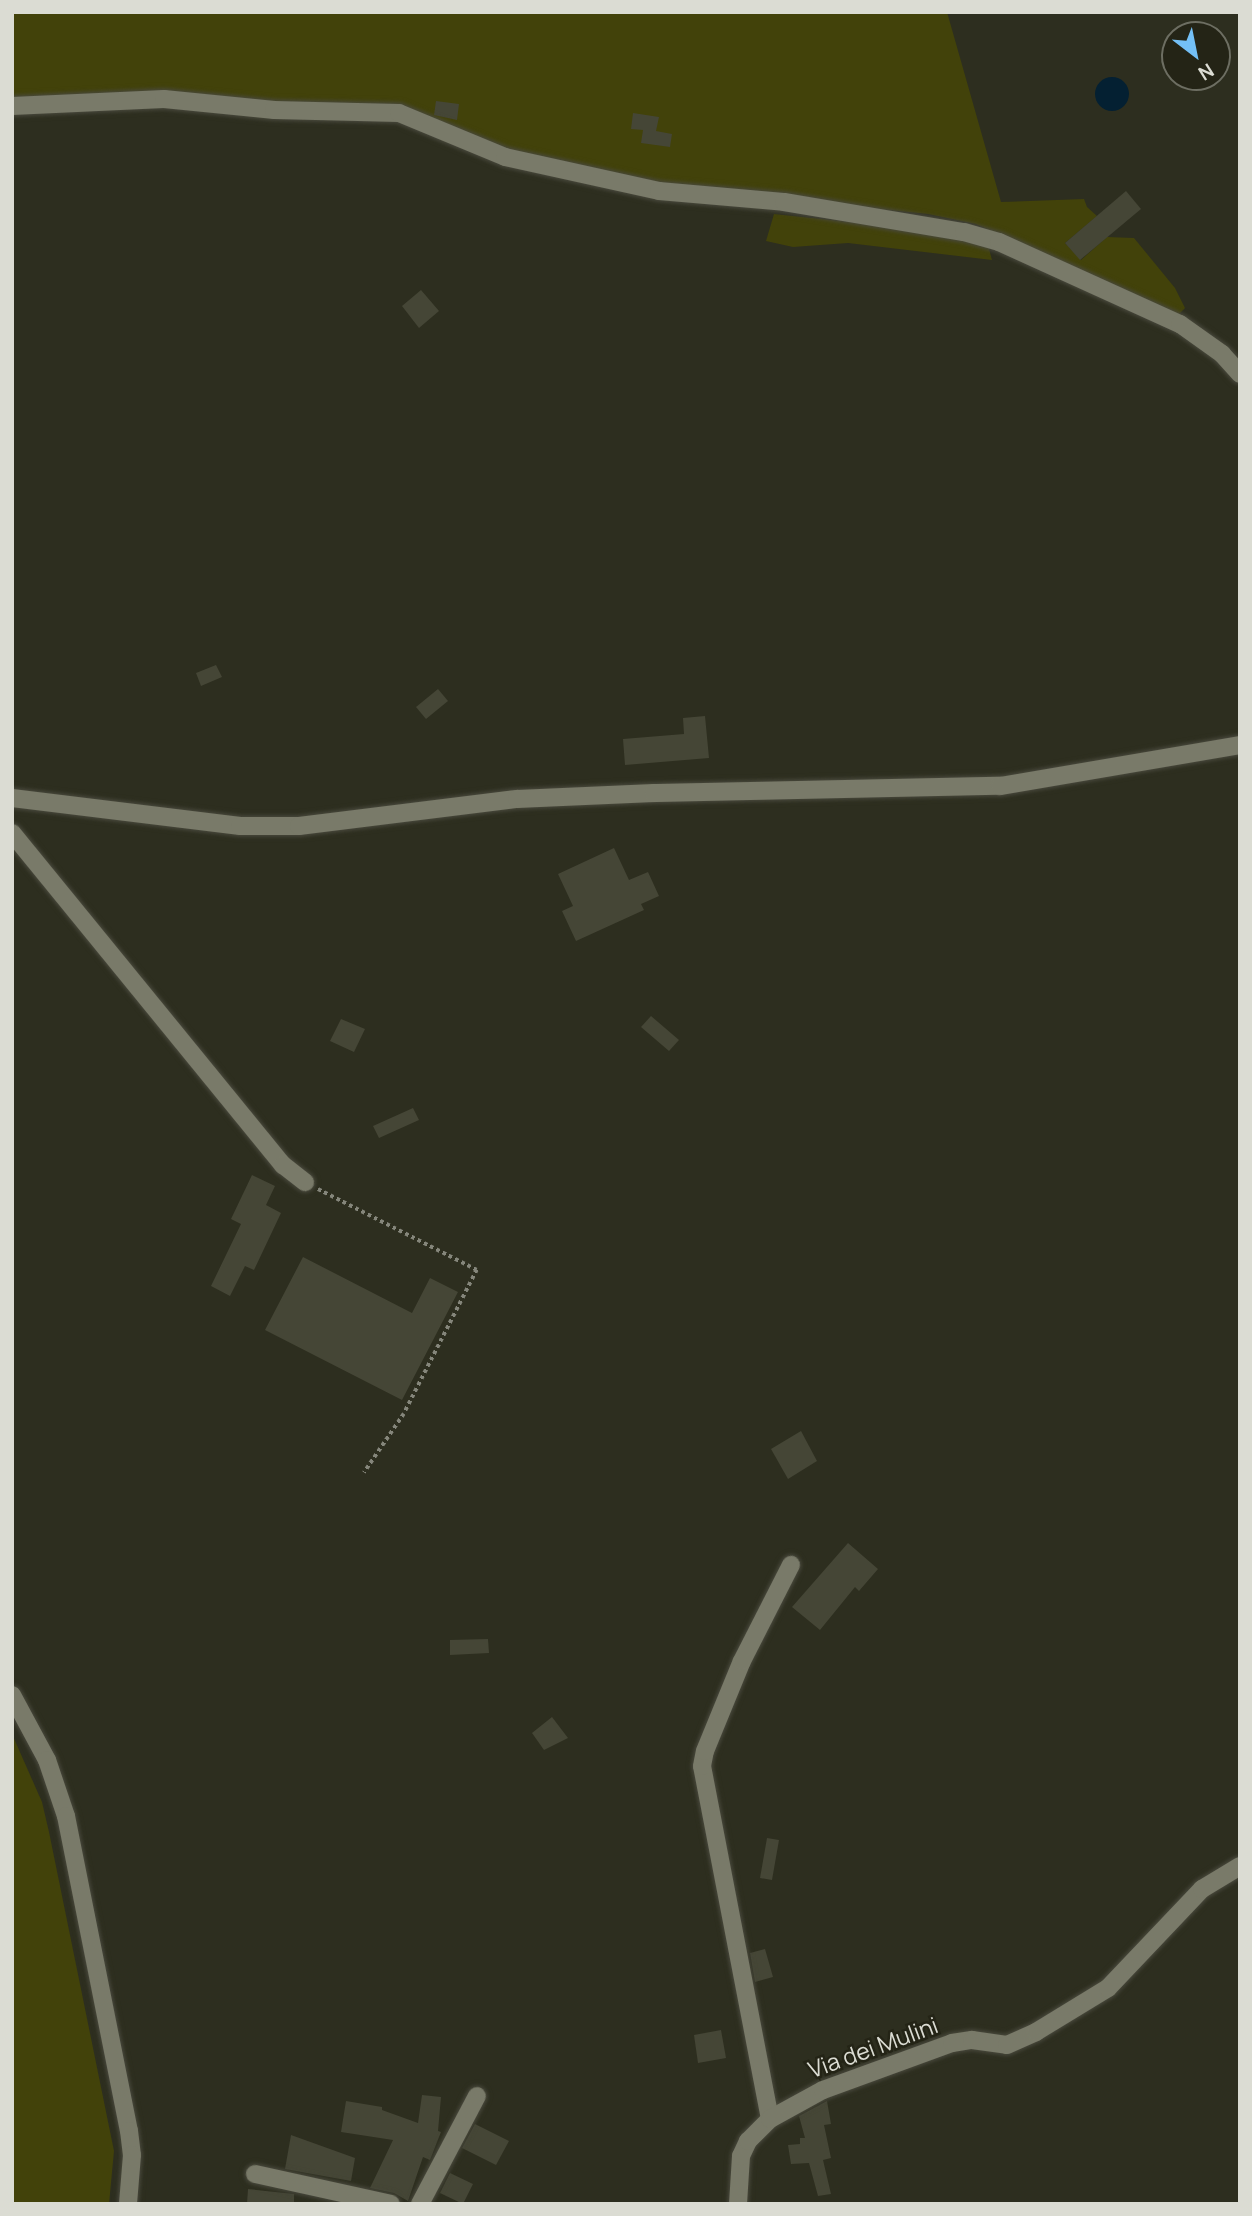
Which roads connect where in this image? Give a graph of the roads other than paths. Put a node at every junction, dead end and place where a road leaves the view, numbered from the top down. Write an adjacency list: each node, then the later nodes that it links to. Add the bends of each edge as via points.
1 (12, 106): 2 (street, via 164,99 274,110 399,113 505,156 659,191 784,202 964,232 999,242 1180,324 1222,354)
2 (1240, 374)
3 (1240, 745): 4 (street, via 1000,786 517,799 299,826 240,826)
4 (12, 798)
5 (12, 834): 6 (street, via 283,1165)
6 (305, 1182)
7 (791, 1565): 11 (street, via 742,1661 702,1766)
8 (12, 1695): 13 (street, via 47,1760 66,1816 129,2131)
9 (1240, 1866): 11 (street, Via dei Mulini, via 1202,1889 1108,1988 1036,2032 1007,2045 972,2040 952,2043 823,2090)
10 (477, 2096): 15 (street)
11 (770, 2119): 16 (street, Via dei Mulini, via 748,2141 741,2156)
12 (255, 2174): 14 (street)
13 (128, 2204)
14 (391, 2204)
15 (420, 2204)
16 (738, 2204)

